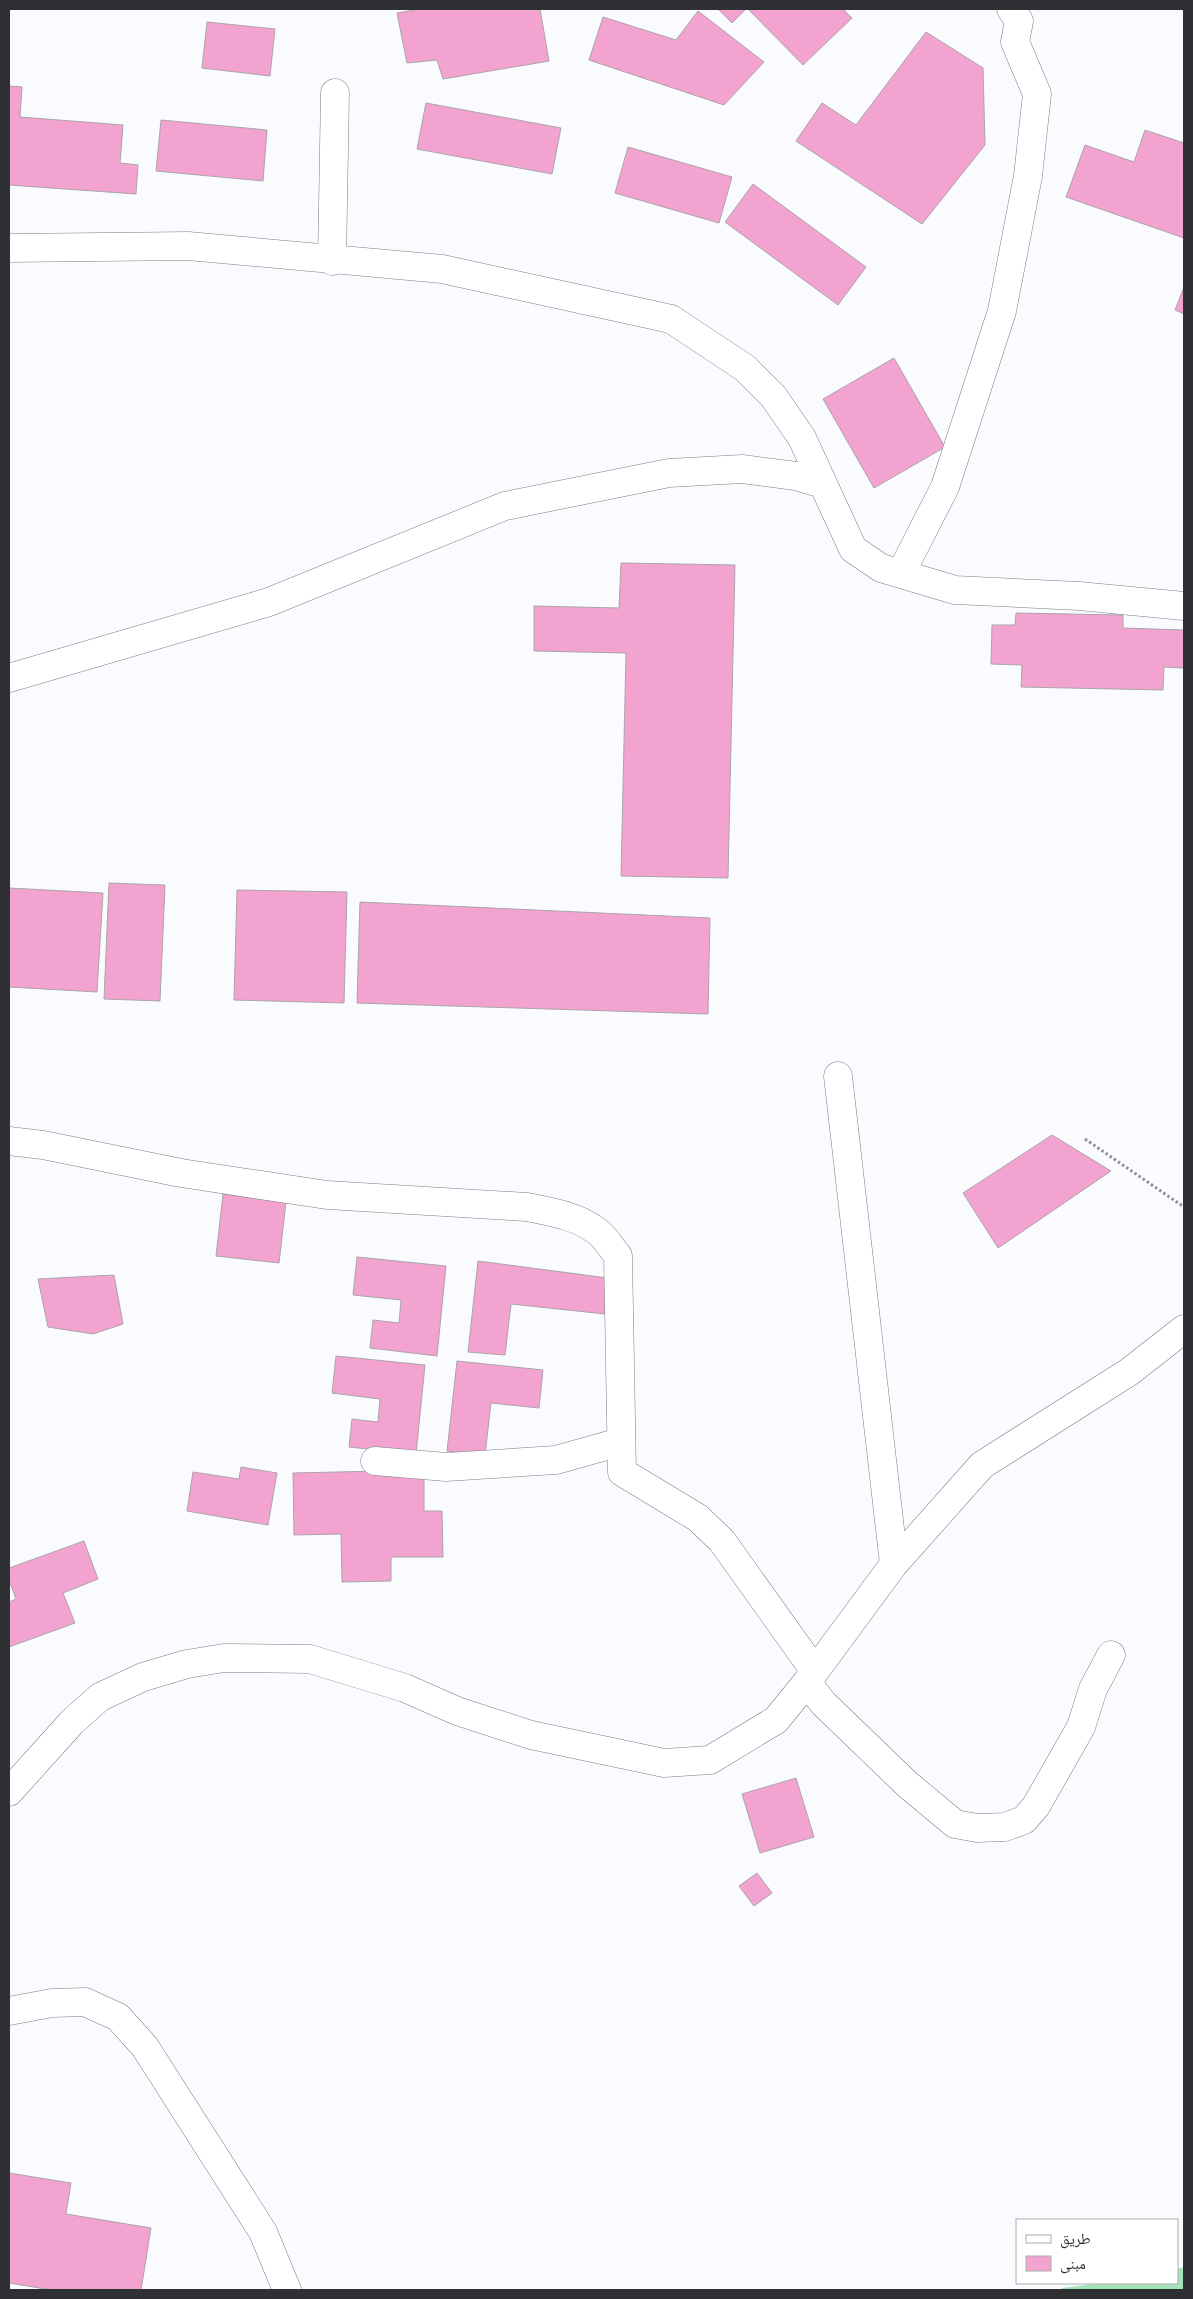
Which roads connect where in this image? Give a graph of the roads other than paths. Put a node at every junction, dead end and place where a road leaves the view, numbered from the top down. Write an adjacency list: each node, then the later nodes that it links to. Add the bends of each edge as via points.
1 (1011, 9): 6 (street, via 1019,21 1015,42 1036,94 1028,176 1002,311 945,487)
2 (335, 94): 4 (street)
3 (9, 248): 4 (street, via 188,246)
4 (332, 261): 5 (street, via 442,269 671,319 745,368 773,396 802,438)
5 (823, 484): 6 (street, via 853,549 881,568); 8 (street, via 796,476 742,469 669,473 505,506 269,602)
6 (901, 573): 7 (street, via 955,590 1079,596)
7 (1184, 606)
8 (9, 678)
9 (838, 1076): 14 (street)
10 (9, 1142): 12 (street, via 43,1145 289,1190 527,1207 578,1220 599,1232 618,1256)
11 (1184, 1328): 14 (street, via 1128,1372 982,1465)
12 (620, 1442): 13 (street, via 556,1460 446,1466); 16 (street, via 622,1472 698,1518 722,1541)
13 (375, 1460)
14 (894, 1564): 16 (street)
15 (1110, 1655): 16 (street, via 1093,1689 1081,1727 1036,1806 1024,1820 1005,1827 978,1828 955,1824 907,1784 823,1703)
16 (810, 1676): 17 (street, via 776,1720 710,1760 664,1763 531,1735 458,1711 405,1688 310,1658 224,1658 187,1664 142,1677 100,1697 72,1722)
17 (9, 1792)
18 (9, 2011): 19 (street, via 52,2003 85,2002 118,2017 145,2047 263,2232)
19 (287, 2290)

